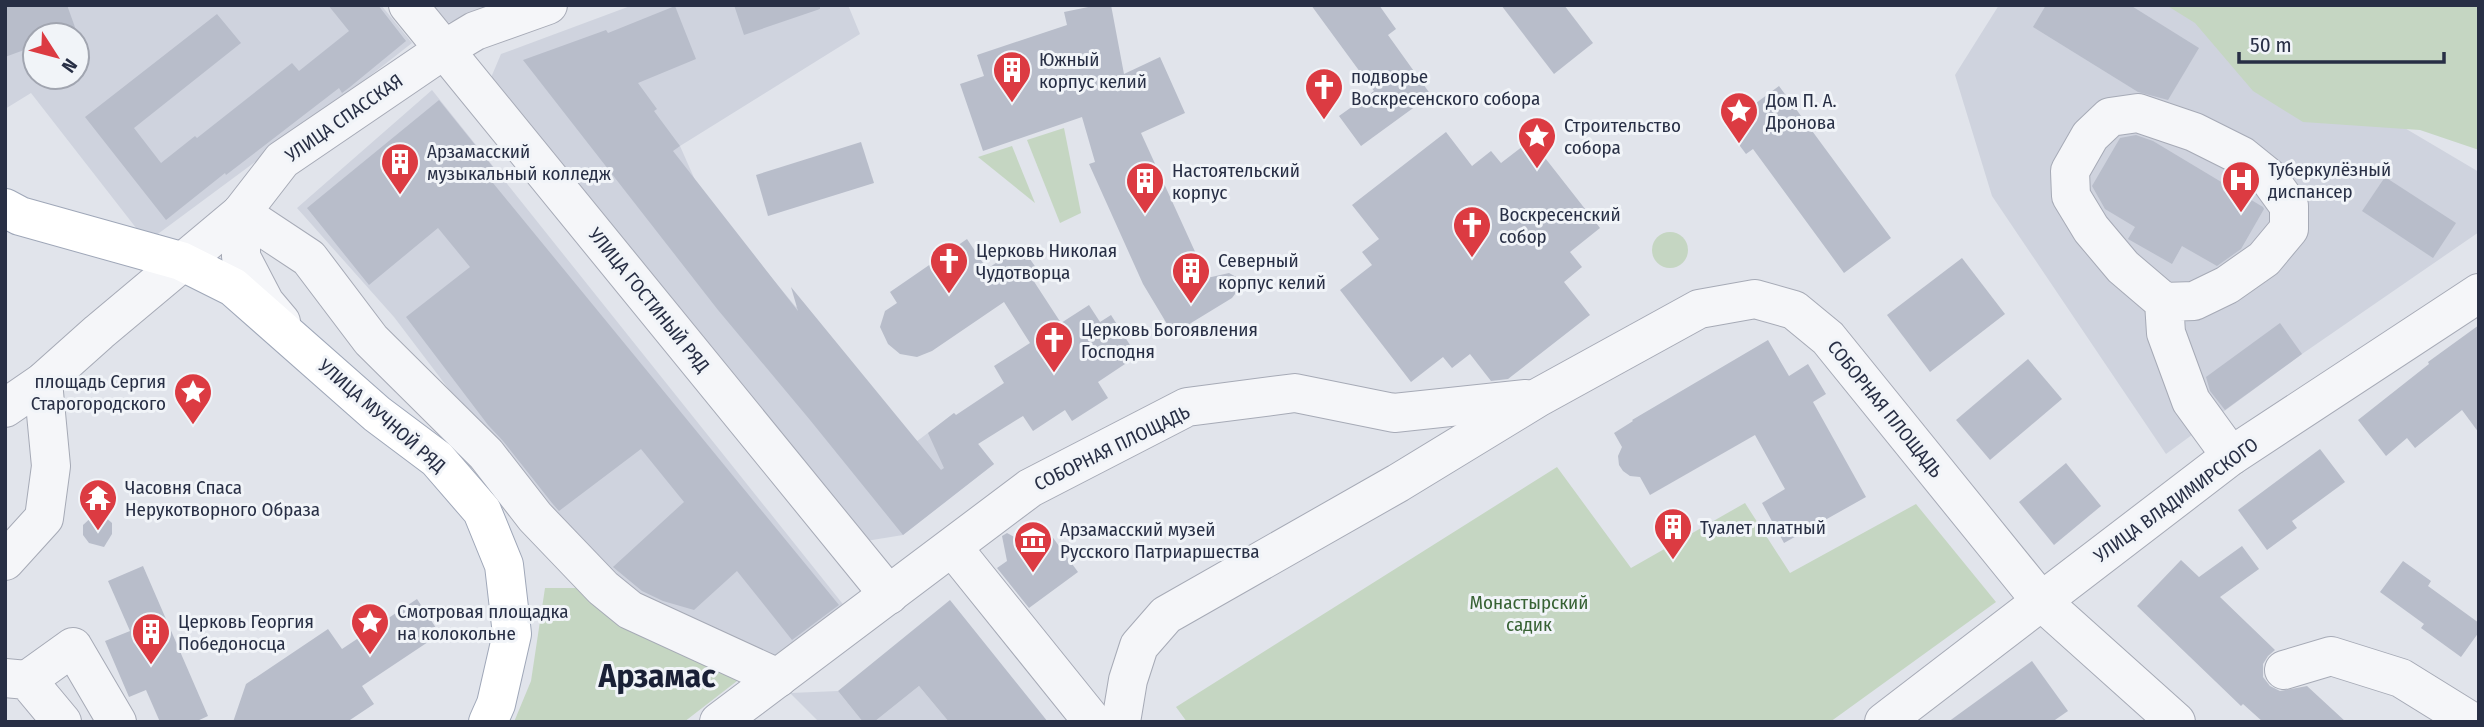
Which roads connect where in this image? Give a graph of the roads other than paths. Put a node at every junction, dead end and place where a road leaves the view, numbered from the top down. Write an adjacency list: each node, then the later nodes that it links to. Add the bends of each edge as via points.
1 (408, 5): 3 (street, УЛИЦА ГОСТИНЫЙ РЯД)
2 (548, 5): 3 (street, УЛИЦА СПАССКАЯ, via 475,31)
3 (444, 49): 5 (street, УЛИЦА СПАССКАЯ, via 282,160); 16 (street, УЛИЦА ГОСТИНЫЙ РЯД)
4 (5, 208): 6 (main road, УЛИЦА МУЧНОЙ РЯД)
5 (241, 213): 6 (street, УЛИЦА СПАССКАЯ); 9 (street, УЛИЦА МУЧНОЙ РЯД, via 242,257 265,303); 19 (street, via 309,258 370,340 486,454 535,517 603,588 630,610)
6 (181, 261): 9 (main road, УЛИЦА МУЧНОЙ РЯД, via 233,287); 10 (street, УЛИЦА СПАССКАЯ)
7 (2479, 293): 13 (street, УЛИЦА ВЛАДИМИРСКОГО)
8 (2164, 302): 8 (street, via 2193,301 2227,285 2264,259 2289,229 2289,206 2268,177 2242,156 2194,132 2138,113 2110,117 2090,136 2070,171 2071,196 2123,267); 13 (street, via 2166,333 2191,401)
9 (304, 347): 23 (main road, УЛИЦА МУЧНОЙ РЯД, via 377,414 437,459 482,511 504,565 512,634)
10 (43, 382): 12 (street, УЛИЦА СПАССКАЯ); 15 (street, via 51,466 44,518)
11 (1539, 397): 14 (street, СОБОРНАЯ ПЛОЩАДЬ, via 1394,413 1295,393 1187,407 1030,488); 17 (street, СОБОРНАЯ ПЛОЩАДЬ, via 1699,309 1755,299 1794,310 1828,338); 26 (street, СОБОРНАЯ ПЛОЩАДЬ, via 1166,615 1139,646)
12 (5, 408)
13 (2231, 456): 17 (street, УЛИЦА ВЛАДИМИРСКОГО)
14 (953, 548): 16 (street, СОБОРНАЯ ПЛОЩАДЬ); 25 (street)
15 (5, 562)
16 (889, 594): 19 (street, СОБОРНАЯ ПЛОЩАДЬ)
17 (2041, 601): 27 (street, УЛИЦА ВЛАДИМИРСКОГО); 28 (street, СОБОРНАЯ ПЛОЩАДЬ)
18 (2284, 670): 29 (street, via 2331,656 2401,678)
19 (778, 678): 24 (street, СОБОРНАЯ ПЛОЩАДЬ)
20 (16, 679): 21 (street); 22 (street, via 73,647)
21 (62, 722)
22 (117, 722)
23 (488, 722)
24 (719, 722)
25 (1093, 722)
26 (1121, 722)
27 (1884, 722)
28 (2176, 722)
29 (2472, 722)

